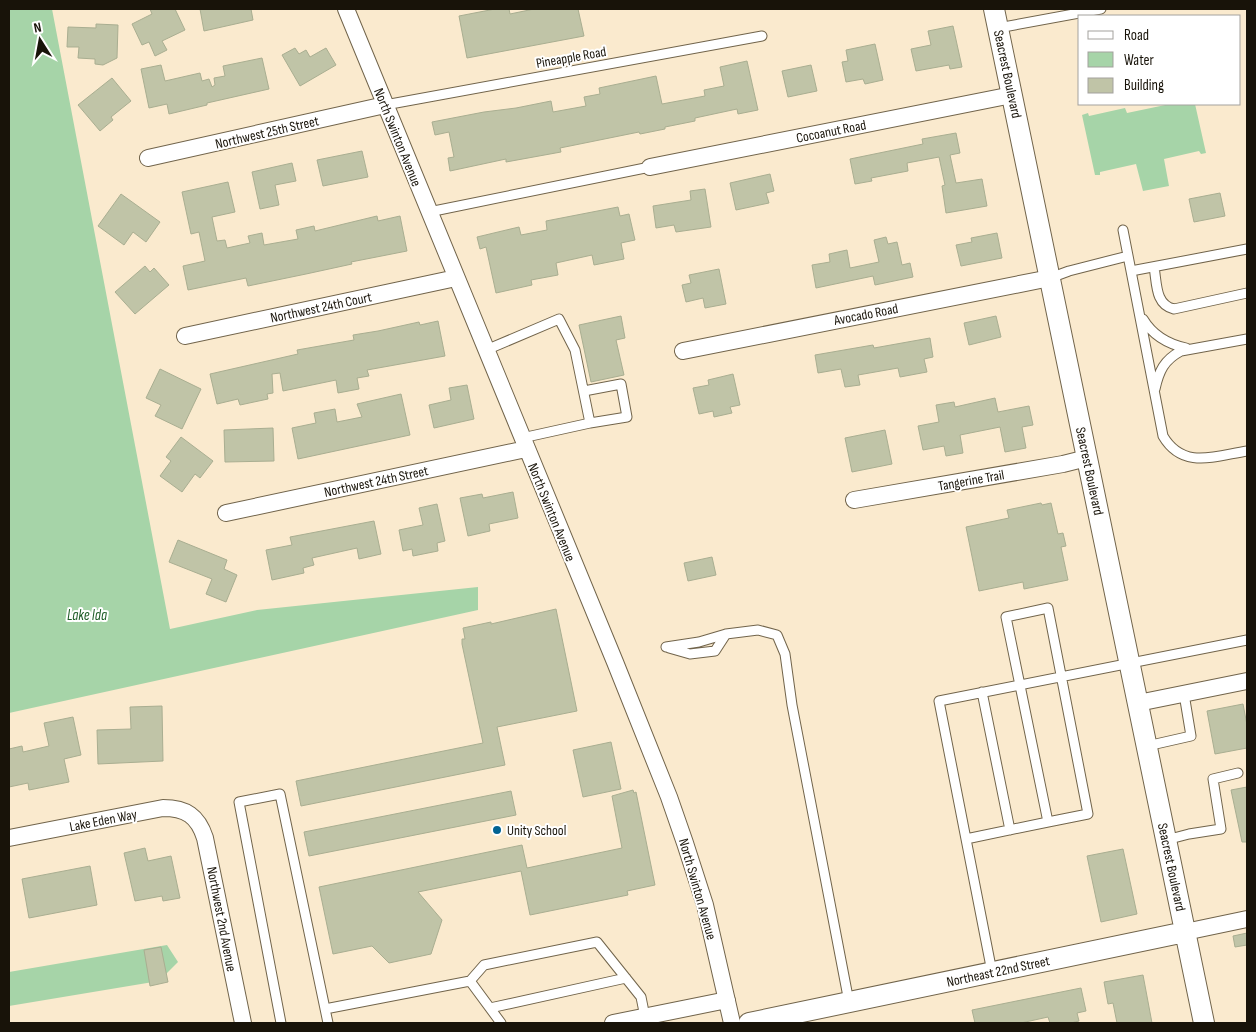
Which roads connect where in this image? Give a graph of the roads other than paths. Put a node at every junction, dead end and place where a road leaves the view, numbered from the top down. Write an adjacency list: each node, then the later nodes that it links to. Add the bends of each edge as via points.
1 (346, 9): 7 (street, North Swinton Avenue)
2 (994, 9): 4 (street, Seacrest Boulevard)
3 (1100, 9): 4 (lane)
4 (998, 28): 6 (street, Seacrest Boulevard)
5 (762, 36): 7 (lane, Pineapple Road)
6 (1012, 95): 9 (street, Cocoanut Road); 17 (street, Seacrest Boulevard)
7 (385, 105): 8 (street, Northwest 25th Street); 10 (street, North Swinton Avenue)
8 (148, 158)
9 (650, 167): 10 (lane)
10 (429, 212): 16 (street, North Swinton Avenue)
11 (1123, 230): 13 (lane)
12 (1247, 249): 14 (lane)
13 (1128, 256): 15 (lane); 17 (lane, via 1069,270)
14 (1154, 267): 15 (lane); 18 (lane, via 1159,297 1169,308)
15 (1132, 271): 19 (lane)
16 (456, 278): 20 (street, Northwest 24th Court); 23 (street, North Swinton Avenue)
17 (1050, 278): 24 (street, Avocado Road); 30 (street, Seacrest Boulevard)
18 (1247, 293)
19 (1139, 312): 22 (lane, via 1159,338); 26 (lane)
20 (185, 336)
21 (1247, 339): 22 (lane)
22 (1189, 349): 26 (lane, via 1164,362)
23 (486, 350): 25 (lane, via 559,319 575,350); 28 (street, North Swinton Avenue)
24 (683, 351)
25 (584, 391): 27 (lane); 27 (lane, via 621,384 627,418)
26 (1154, 391): 29 (lane, via 1163,436 1178,453 1199,459)
27 (590, 423): 28 (lane)
28 (524, 444): 32 (street, Northwest 24th Street); 55 (street, North Swinton Avenue, via 686,843 705,905)
29 (1247, 451)
30 (1087, 458): 31 (street, Tangerine Trail); 35 (street, Seacrest Boulevard)
31 (854, 500)
32 (226, 513)
33 (1247, 640): 35 (lane)
34 (666, 647): 56 (lane, via 690,654 715,651 726,634 758,630 777,636 784,654)
35 (1130, 662): 36 (lane); 41 (street, Seacrest Boulevard)
36 (1061, 676): 38 (lane); 38 (lane, via 1048,608 1006,617); 45 (lane, via 1088,814)
37 (1247, 681): 40 (street)
38 (1021, 684): 39 (lane); 45 (lane)
39 (982, 692): 46 (lane); 48 (lane, via 939,701)
40 (1184, 694): 41 (street); 42 (lane, via 1191,736)
41 (1138, 703): 42 (street, Seacrest Boulevard)
42 (1147, 746): 49 (street, Seacrest Boulevard)
43 (1238, 773): 49 (lane, via 1213,779 1221,830)
44 (194, 818): 47 (street, Lake Eden Way, via 180,810 163,808); 60 (street, Northwest 2nd Avenue, via 202,827 205,838)
45 (1048, 822): 46 (lane)
46 (1010, 830): 48 (lane)
47 (9, 838)
48 (966, 839): 52 (lane)
49 (1166, 840): 51 (street, Seacrest Boulevard)
50 (1247, 919): 51 (street, Northeast 22nd Street)
51 (1186, 932): 52 (street, Northeast 22nd Street); 67 (street, Seacrest Boulevard)
52 (992, 973): 56 (street, Northeast 22nd Street)
53 (626, 978): 54 (lane, via 597,942 484,965); 57 (lane); 59 (lane, via 641,997)
54 (470, 981): 57 (lane); 58 (lane)
55 (727, 1000): 59 (street); 65 (street, North Swinton Avenue)
56 (849, 1002): 66 (street, Northeast 22nd Street)
57 (490, 1008): 63 (lane)
58 (325, 1009): 61 (lane, via 280,794 239,802); 62 (lane)
59 (645, 1017): 64 (street)
60 (243, 1023)
61 (281, 1023)
62 (328, 1023)
63 (501, 1023)
64 (614, 1023)
65 (732, 1023)
66 (749, 1023)
67 (1204, 1023)

